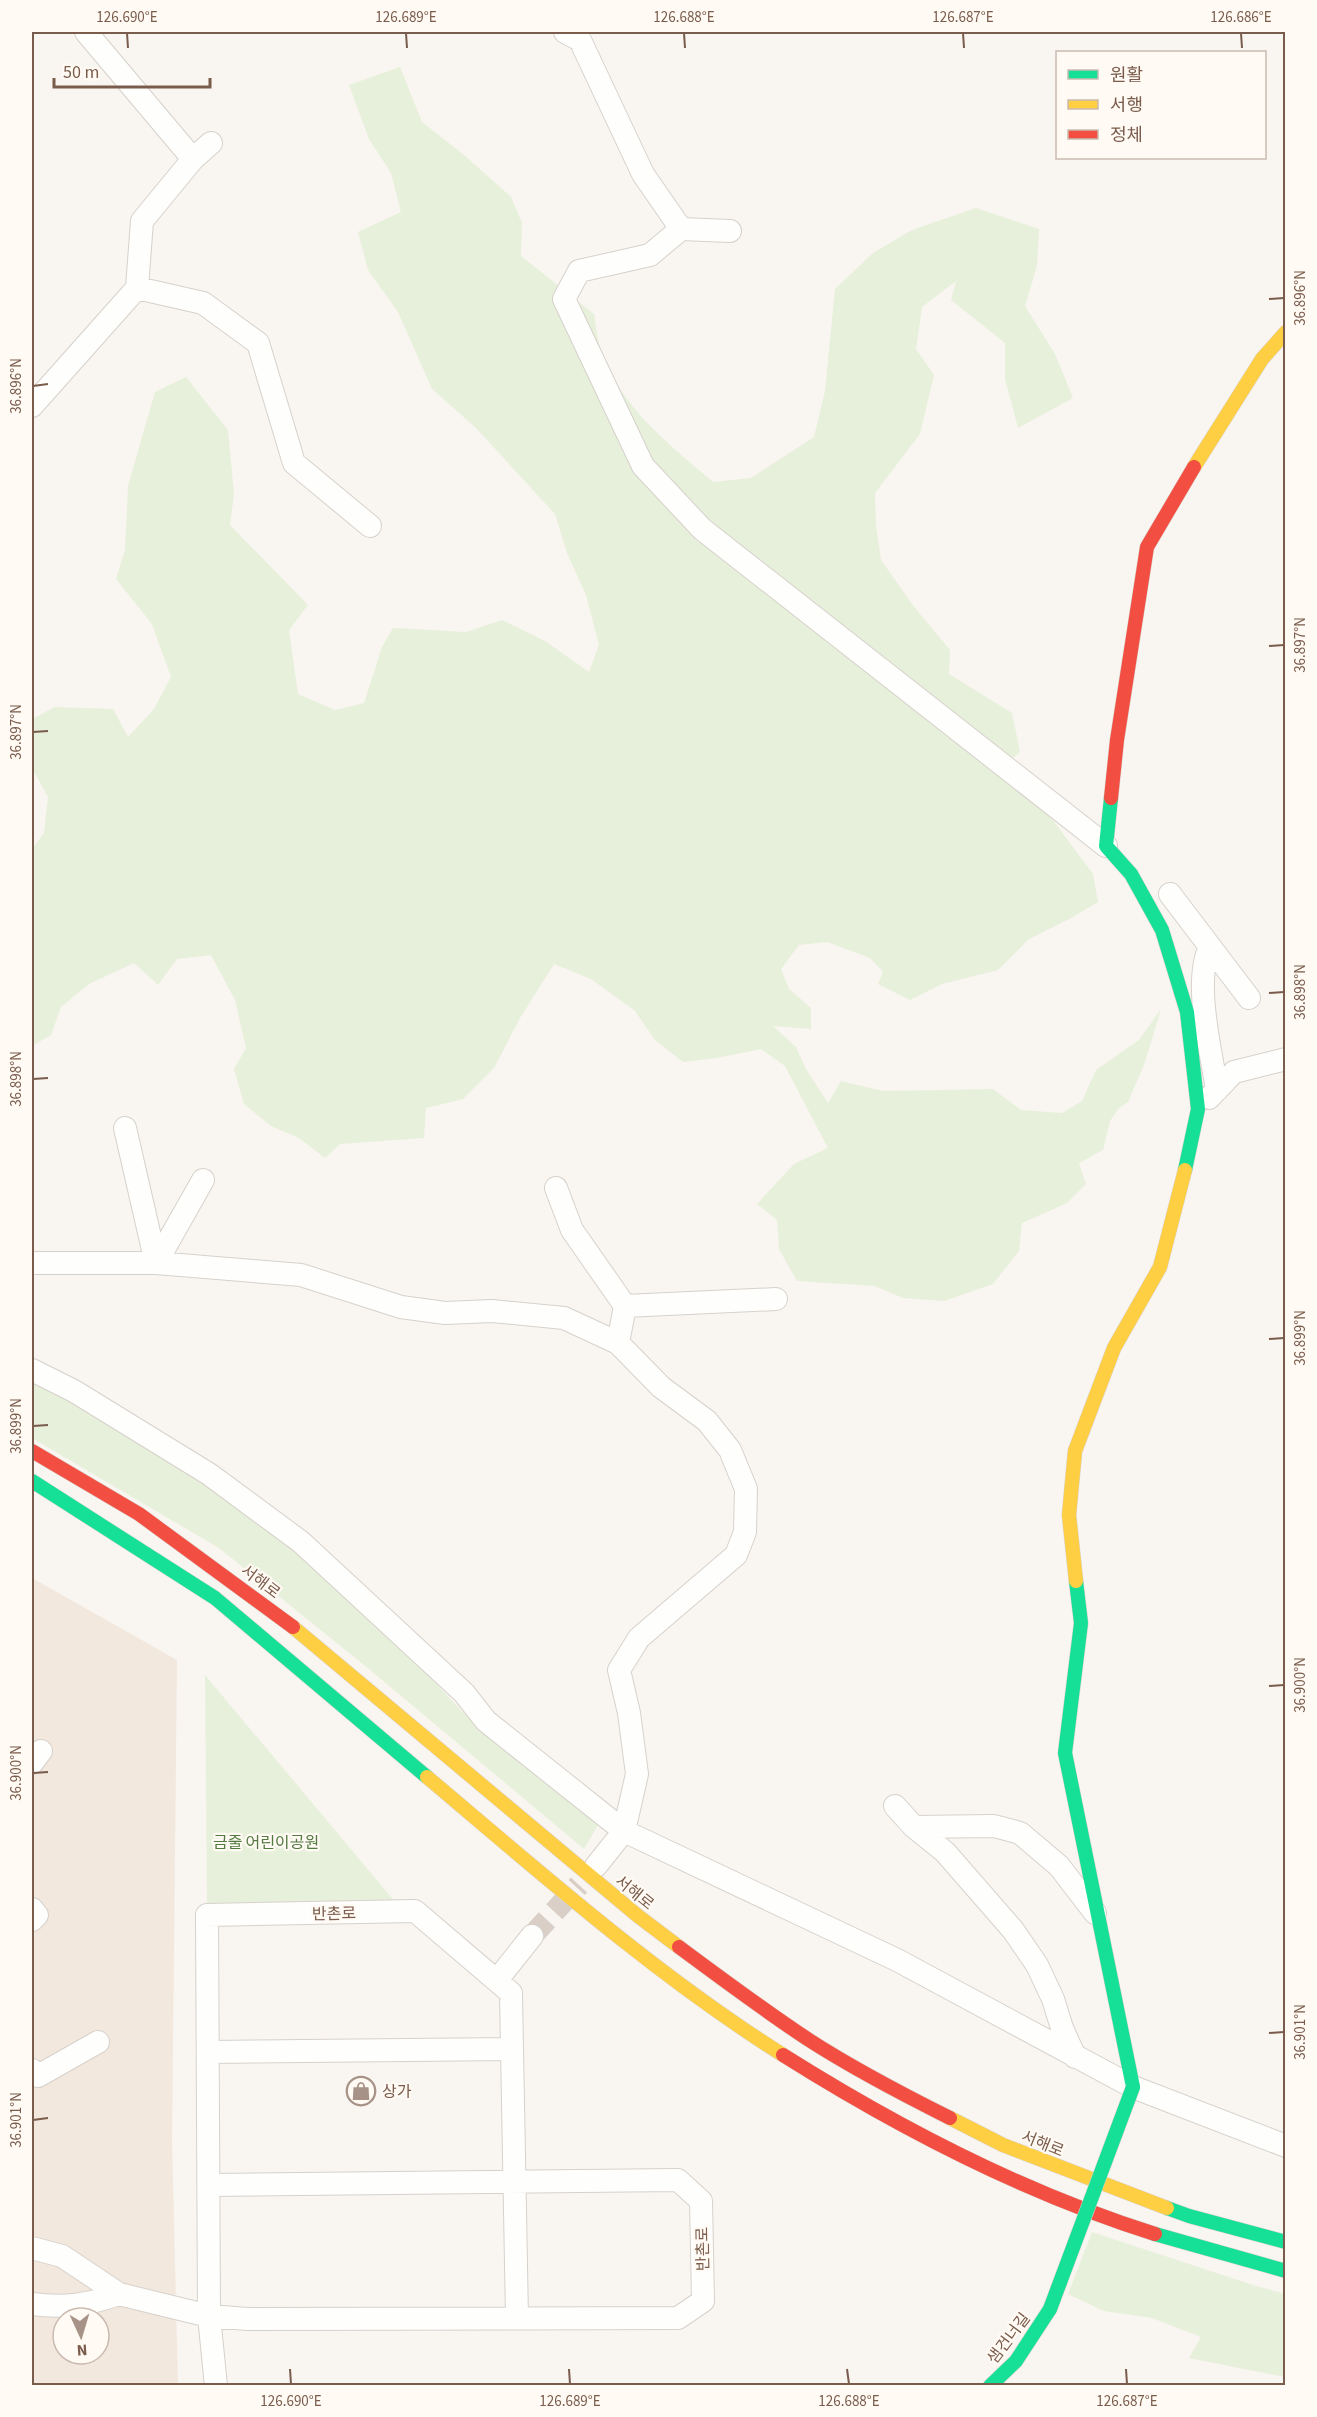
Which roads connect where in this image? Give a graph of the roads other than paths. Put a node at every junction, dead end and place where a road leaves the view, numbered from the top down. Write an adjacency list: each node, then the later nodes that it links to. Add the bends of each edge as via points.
1 (86, 32): 4 (street)
2 (565, 32): 5 (street, via 580,40 643,174)
3 (211, 143): 4 (street)
4 (193, 159): 7 (street, via 142,221)
5 (681, 229): 6 (street); 11 (street, via 650,255 579,271 564,299 642,466 702,529)
6 (730, 231)
7 (137, 288): 9 (street); 10 (street, via 203,303 258,343 294,463)
8 (1286, 332): 11 (main road, via 1262,358 1147,547 1117,740)
9 (32, 406)
10 (370, 526)
11 (1106, 846): 17 (main road, via 1131,874 1162,930 1186,1012)
12 (1170, 894): 13 (street)
13 (1210, 946): 14 (street); 16 (street, via 1202,971 1203,993)
14 (1249, 998)
15 (1286, 1059): 16 (street, via 1234,1072)
16 (1217, 1090): 17 (street)
17 (1198, 1109): 34 (main road, via 1160,1267 1114,1348 1075,1450 1069,1515 1081,1623 1065,1753)
18 (124, 1128): 22 (street)
19 (203, 1180): 22 (street)
20 (556, 1188): 24 (street, via 572,1230)
21 (32, 1263): 22 (street)
22 (156, 1263): 25 (street, via 301,1275 401,1307 445,1313 492,1311 564,1318)
23 (776, 1299): 24 (street)
24 (625, 1306): 25 (street)
25 (618, 1343): 31 (street, via 661,1387 707,1421 730,1450 746,1489 746,1532 736,1555 639,1638 619,1670 637,1774)
26 (32, 1370): 31 (street, via 74,1391 209,1474 301,1542 464,1693 486,1721)
27 (32, 1451): 47 (main road, 서해로, via 139,1514 272,1610 638,1916 811,2041 1003,2145 1189,2216)
28 (32, 1481): 49 (main road, via 215,1598 629,1946 761,2042 895,2120 1055,2197 1130,2225)
29 (895, 1806): 30 (street)
30 (914, 1827): 34 (street, via 994,1826 1020,1833 1059,1866); 41 (street, via 945,1852 1013,1930 1037,1965)
31 (624, 1831): 32 (street); 41 (street, via 897,1960)
32 (596, 1866)
33 (32, 1909): 35 (street, via 37,1915)
34 (1098, 1918): 43 (main road)
35 (32, 1920)
36 (532, 1936): 37 (street)
37 (497, 1980): 39 (street, 반촌로, via 512,1993); 40 (street, 반촌로, via 415,1911 207,1915)
38 (98, 2042): 42 (street, via 38,2076)
39 (512, 2049): 40 (street); 45 (street, 반촌로)
40 (208, 2052): 46 (street, 반촌로)
41 (1075, 2057): 43 (street)
42 (32, 2070)
43 (1133, 2087): 44 (street); 56 (main road, 샘건너길, bridge, via 1050,2308 1016,2361)
44 (1286, 2146)
45 (515, 2182): 46 (street, 반촌로); 53 (street, 반촌로); 53 (street, 반촌로, via 678,2180 701,2201 703,2301 678,2318)
46 (209, 2185): 52 (street, 반촌로)
47 (1286, 2242)
48 (32, 2248): 50 (street, via 62,2256)
49 (1286, 2271)
50 (118, 2294): 51 (street, via 70,2306); 52 (street)
51 (32, 2304)
52 (209, 2316): 53 (street, 반촌로); 54 (street); 55 (street, 반촌로)
53 (518, 2318)
54 (205, 2385)
55 (216, 2385)
56 (990, 2385)

